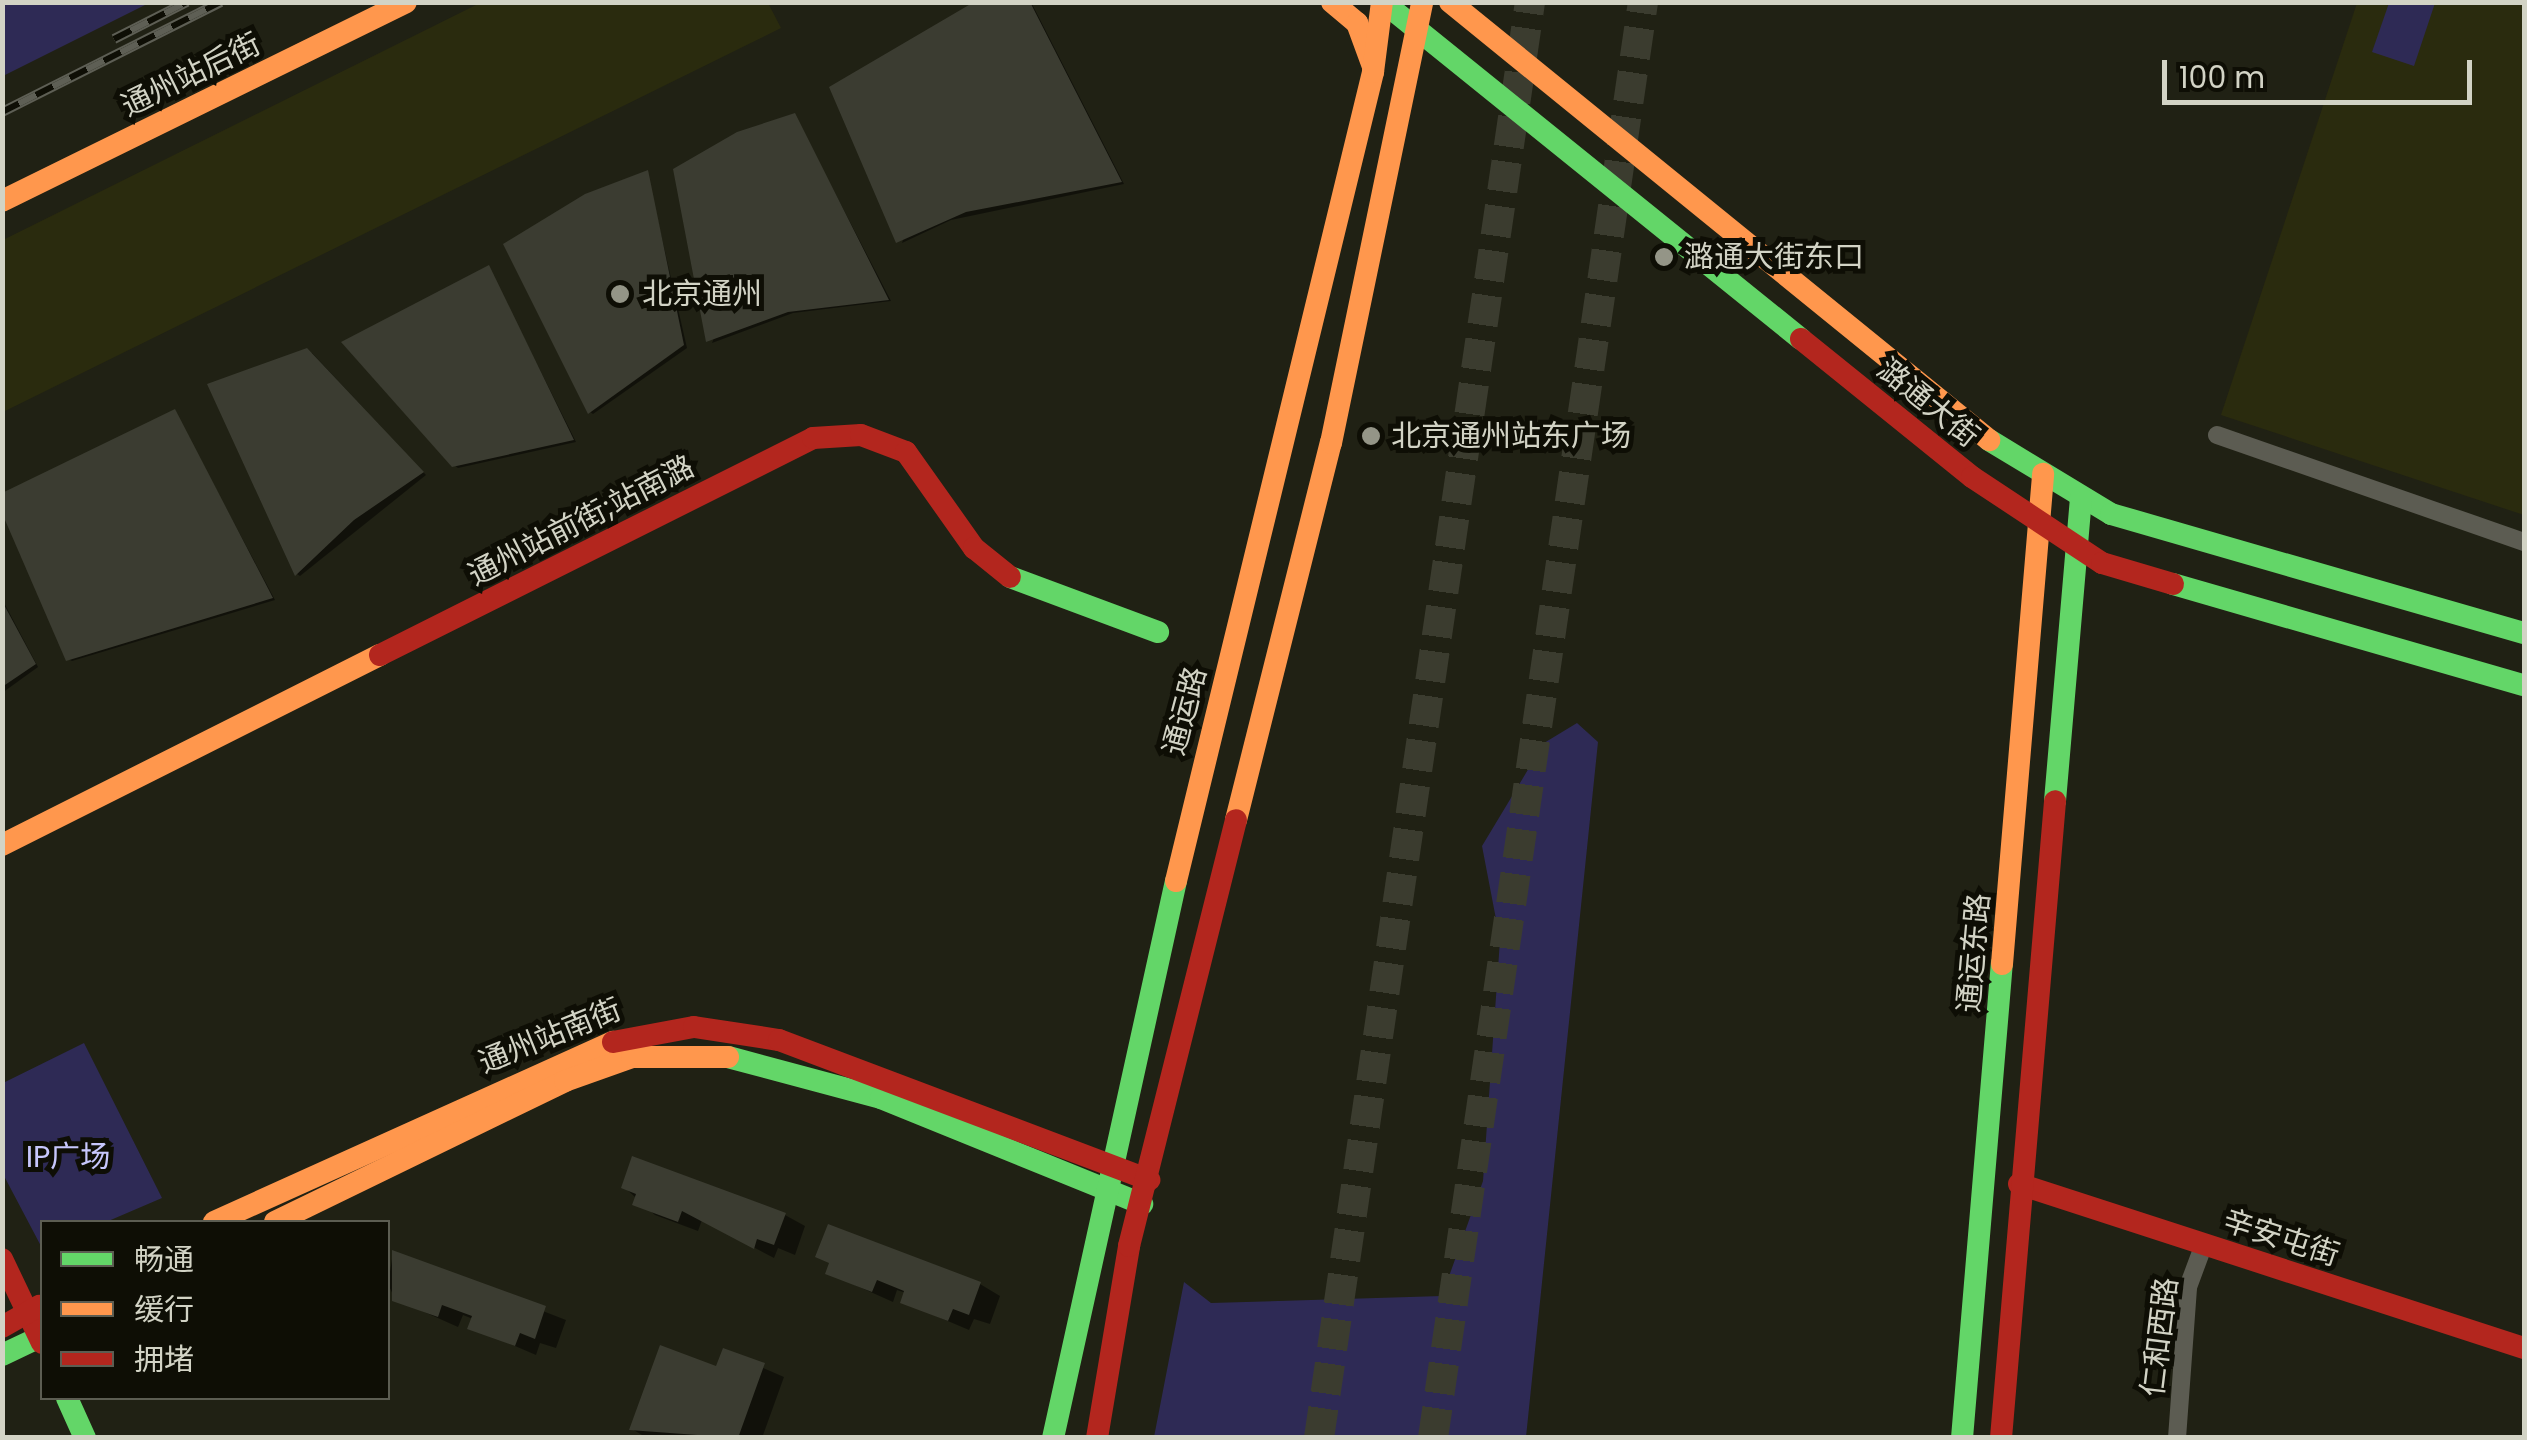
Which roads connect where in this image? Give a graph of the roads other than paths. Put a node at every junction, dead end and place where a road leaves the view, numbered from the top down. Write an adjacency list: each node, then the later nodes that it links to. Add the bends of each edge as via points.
1 (406, 2): 8 (main road, 通州站后街)
2 (1332, 2): 7 (main road, via 1362,33)
3 (1382, 2): 6 (main road, 潞通大街); 7 (main road, 通运路)
4 (1422, 2): 6 (main road)
5 (1450, 2): 10 (main road, 潞通大街, via 1826,314)
6 (1418, 26): 12 (main road, 潞通大街, via 1972,478); 20 (main road, via 1372,270)
7 (1373, 72): 19 (main road, 通运路)
8 (2, 201)
9 (2217, 435): 13 (street)
10 (2044, 474): 11 (main road, 潞通大街); 12 (main road, 通运东路)
11 (2081, 497): 14 (main road); 16 (main road, 潞通大街, via 2111,514)
12 (2039, 518): 14 (main road, 潞通大街); 37 (main road, 通运东路)
13 (2524, 542)
14 (2076, 544): 17 (main road, 潞通大街, via 2102,563); 21 (main road)
15 (1158, 632): 18 (main road, 通州站前街;站南潞, via 1013,580 974,548 906,452 861,435 813,438)
16 (2524, 633)
17 (2524, 684)
18 (2, 845)
19 (1108, 1159): 20 (main road, 通州站南街); 22 (main road, 通运路); 24 (main road, 通州站南街, via 779,1040 694,1027 594,1045)
20 (1150, 1180): 23 (main road)
21 (2019, 1184): 26 (main road, 辛安屯街); 38 (main road)
22 (1102, 1186): 23 (main road, 通州站南街); 25 (main road, 通州站南街, via 881,1098 705,1051 632,1058 565,1081); 35 (main road, 通运路)
23 (1142, 1204): 36 (main road)
24 (218, 1220)
25 (279, 1220)
26 (2204, 1244): 31 (main road, 辛安屯街); 39 (street, 仁和西路, via 2188,1288)
27 (2, 1260): 28 (main road)
28 (36, 1308): 29 (main road)
29 (2, 1328)
30 (40, 1340): 32 (main road)
31 (2524, 1348)
32 (2, 1355)
33 (68, 1400): 34 (main road)
34 (85, 1438)
35 (1052, 1438)
36 (1097, 1438)
37 (1962, 1438)
38 (2001, 1438)
39 (2177, 1438)

